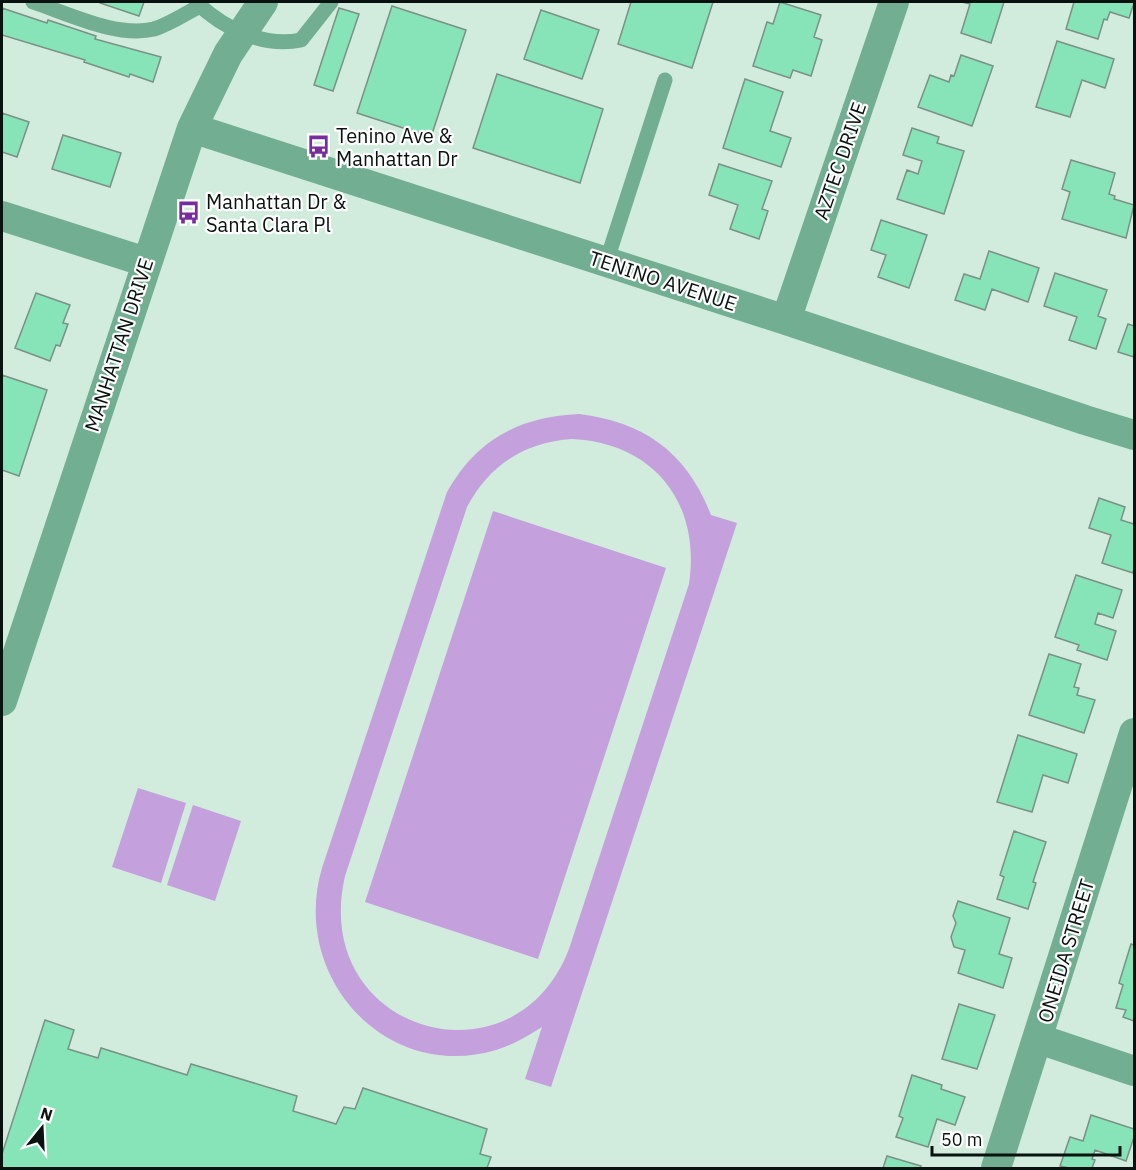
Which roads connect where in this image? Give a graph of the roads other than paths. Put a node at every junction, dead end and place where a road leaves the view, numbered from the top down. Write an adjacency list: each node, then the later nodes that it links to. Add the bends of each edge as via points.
1 (33, 2): 5 (lane, via 118,30 140,31 156,28)
2 (263, 2): 6 (street, MANHATTAN DRIVE)
3 (331, 2): 6 (lane, via 301,40 271,41)
4 (894, 2): 12 (street, AZTEC DRIVE)
5 (198, 4): 6 (lane)
6 (241, 34): 8 (street, MANHATTAN DRIVE)
7 (665, 80): 11 (lane)
8 (192, 128): 10 (street, MANHATTAN DRIVE); 11 (street, TENINO AVENUE)
9 (2, 216): 10 (street)
10 (146, 262): 14 (street, MANHATTAN DRIVE)
11 (606, 262): 12 (street, TENINO AVENUE)
12 (786, 320): 13 (street, TENINO AVENUE)
13 (1134, 435)
14 (8, 662): 15 (street, MANHATTAN DRIVE)
15 (2, 701)
16 (1134, 732): 17 (street, ONEIDA STREET)
17 (1038, 1040): 18 (street); 19 (street, ONEIDA STREET)
18 (1134, 1071)
19 (996, 1168)

